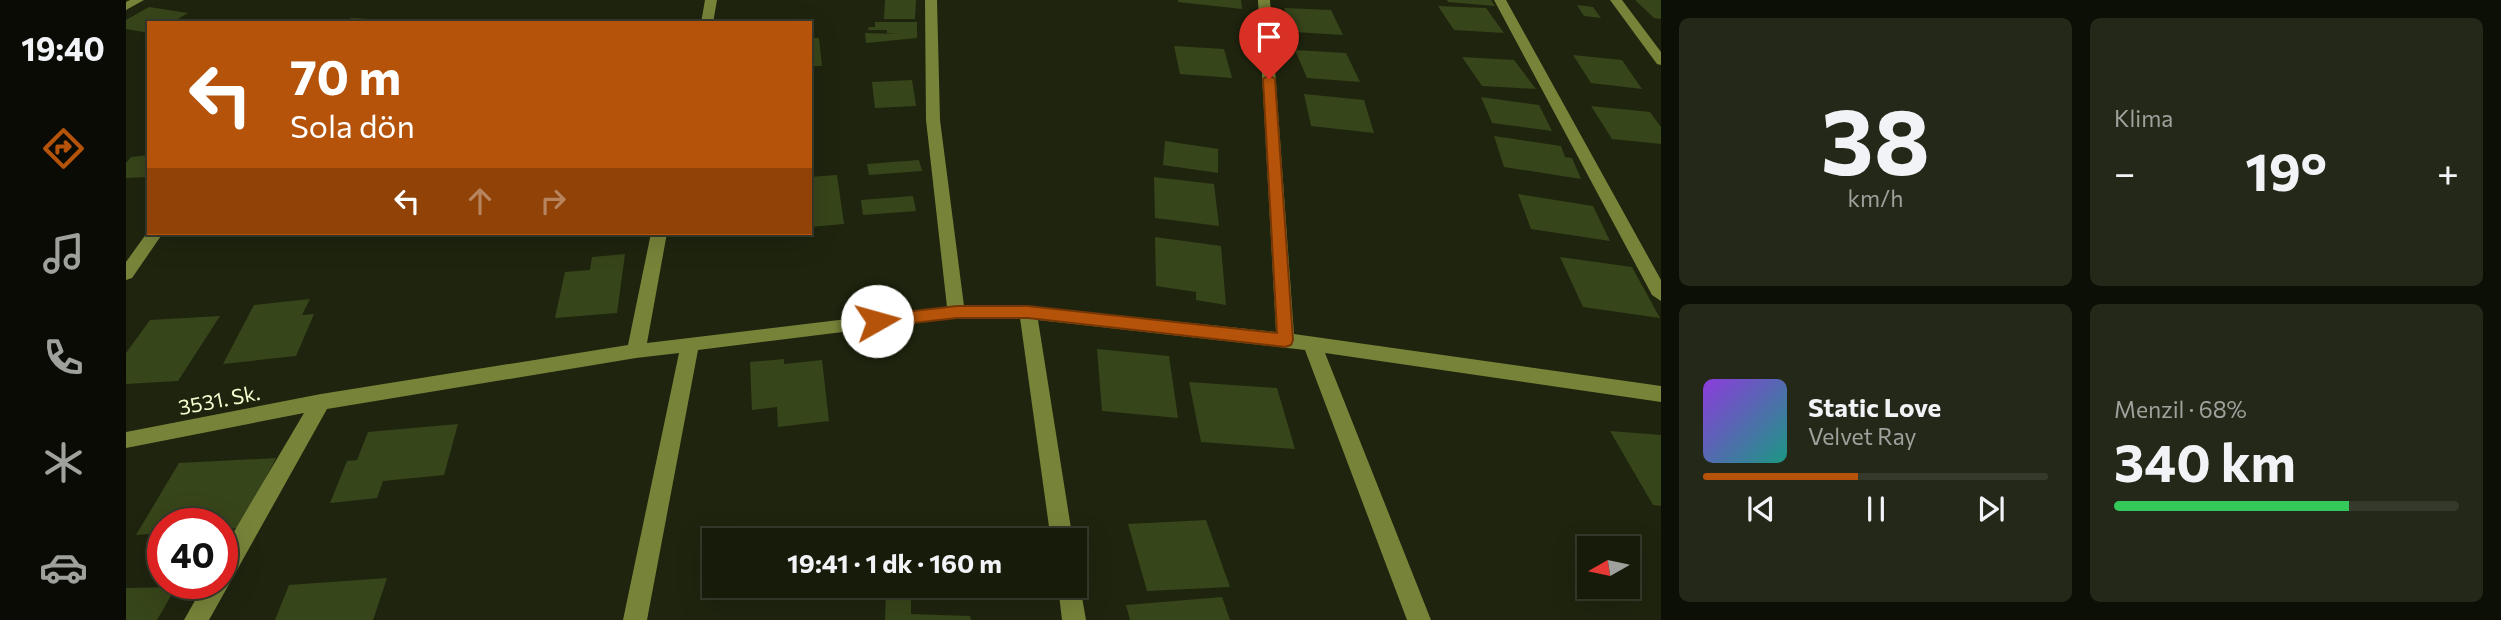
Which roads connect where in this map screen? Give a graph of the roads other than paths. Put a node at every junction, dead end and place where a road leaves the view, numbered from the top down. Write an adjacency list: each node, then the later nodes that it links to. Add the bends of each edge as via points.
1 (138, 0): 7 (street)
2 (712, 0): 8 (street)
3 (931, 0): 14 (street, via 933,120)
4 (1264, 0): 16 (street)
5 (1500, 0): 13 (street)
6 (1616, 0): 9 (street)
7 (126, 7)
8 (707, 21)
9 (1661, 61)
10 (154, 235): 12 (street)
11 (659, 235): 19 (street)
12 (126, 274)
13 (1661, 295)
14 (957, 312): 15 (street, 3531. Sk.); 17 (street, 3531. Sk.)
15 (1028, 312): 16 (street, 3531. Sk.); 23 (street)
16 (1285, 340): 18 (street, 3531. Sk.)
17 (690, 344): 19 (street, 3531. Sk.); 28 (street)
18 (1312, 344): 20 (street, 3531. Sk.); 30 (street)
19 (636, 351): 21 (street, 3531. Sk.)
20 (1661, 394)
21 (321, 402): 22 (street, 3531. Sk.); 24 (street)
22 (126, 440)
23 (1060, 528)
24 (238, 546)
25 (1071, 598): 29 (street)
26 (207, 599): 27 (street)
27 (195, 620)
28 (635, 620)
29 (1074, 620)
30 (1419, 620)

